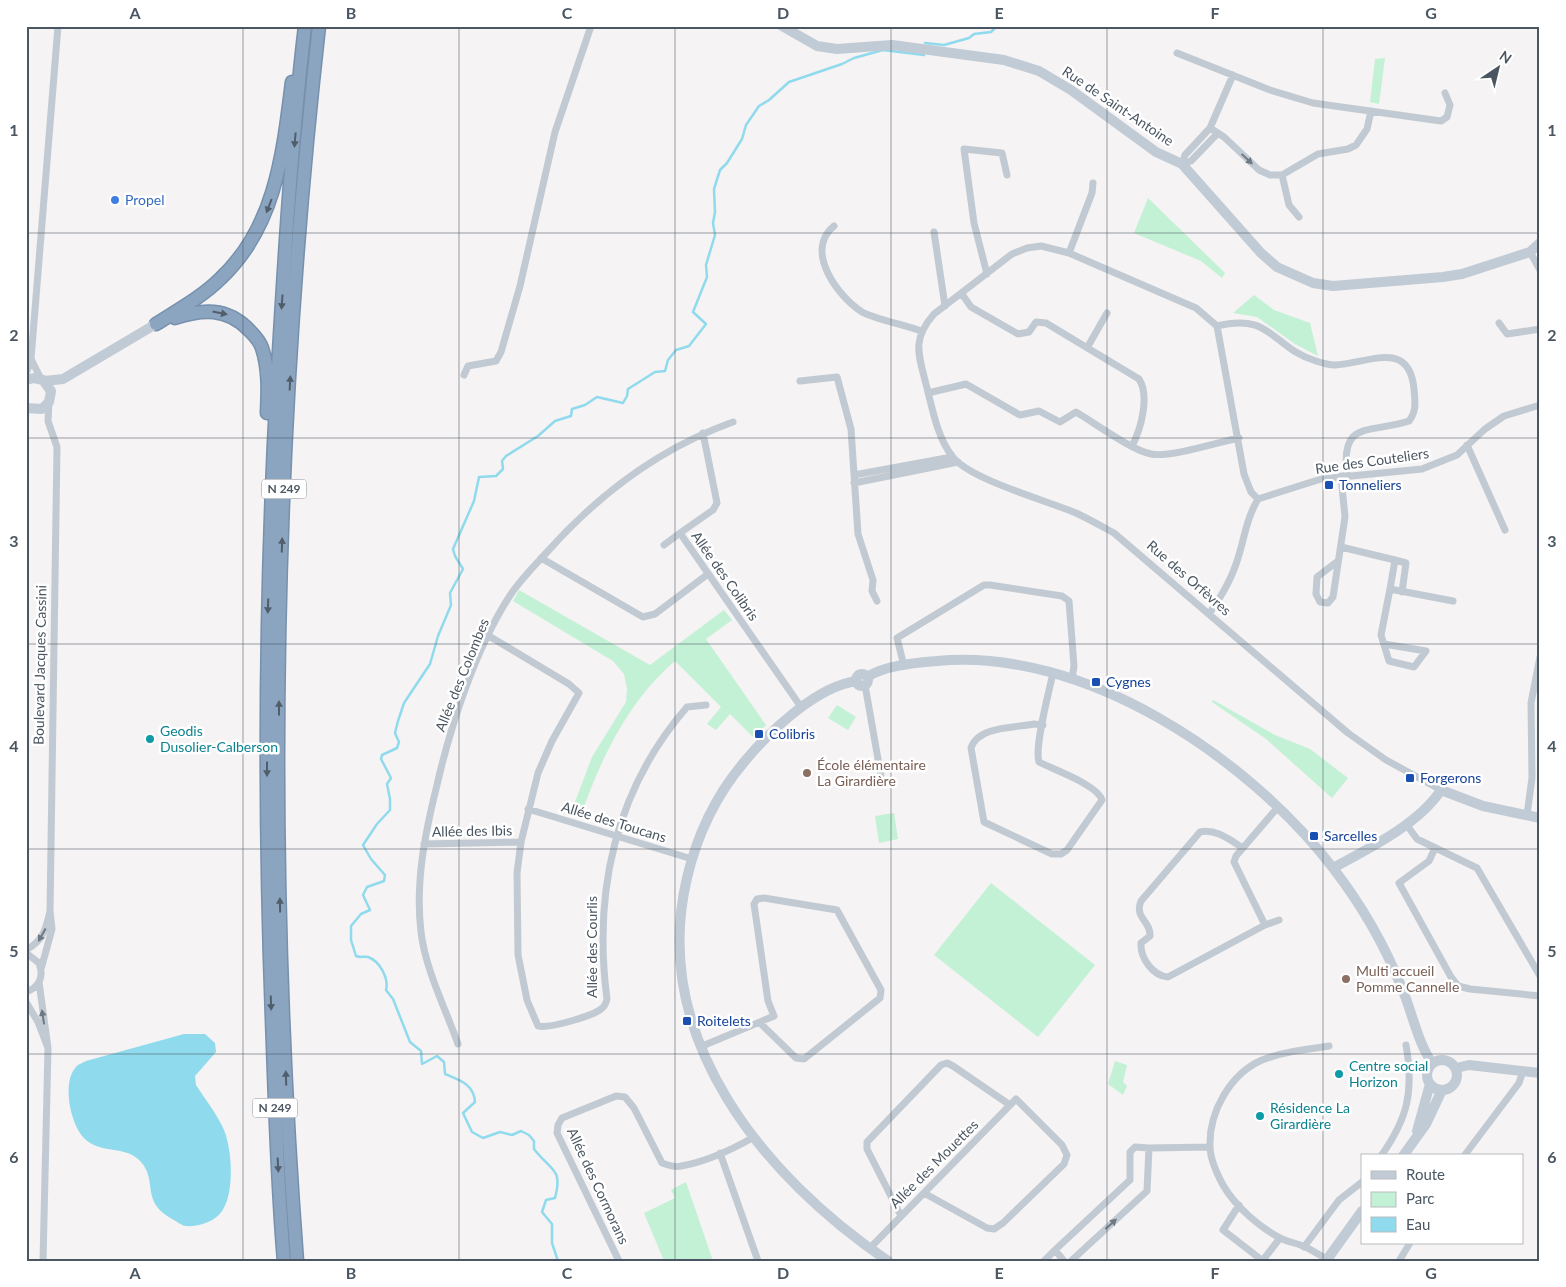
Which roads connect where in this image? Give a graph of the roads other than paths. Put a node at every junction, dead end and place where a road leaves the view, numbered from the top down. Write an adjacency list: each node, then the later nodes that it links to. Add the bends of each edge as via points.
1 (58, 26): 34 (street)
2 (305, 26): 6 (highway, N 249)
3 (319, 26): 128 (highway, N 249, one-way to 3, via 281,919 280,618 294,309)
4 (591, 26): 36 (street, via 555,132 520,286 501,352 496,361 468,366)
5 (782, 26): 13 (street, Rue de Saint-Antoine, via 817,46 838,49 892,46 1004,60 1026,66 1052,78 1144,144)
6 (303, 39): 29 (highway, N 249, one-way to 29, via 296,52 278,176 260,226 238,261 221,279); 52 (highway, N 249, one-way to 52)
7 (1177, 53): 8 (street)
8 (1232, 75): 10 (street, via 1313,103); 11 (street)
9 (1446, 93): 10 (street, via 1450,105 1447,117 1441,121)
10 (1371, 111): 15 (street, via 1367,129 1356,145 1318,154)
11 (1210, 128): 12 (street); 13 (street, via 1185,155)
12 (1217, 134): 13 (street, via 1192,161); 15 (street, one-way to 15, via 1259,170)
13 (1182, 164): 21 (street, Rue de Saint-Antoine, via 1261,253 1277,267 1313,283 1333,286 1443,277)
14 (1007, 175): 24 (street, via 1002,153 964,149 974,224)
15 (1282, 175): 17 (street, via 1289,205)
16 (1093, 183): 22 (street)
17 (1299, 217)
18 (834, 226): 32 (street, via 826,232 823,260 843,295 863,312)
19 (934, 232): 26 (street)
20 (1540, 243): 21 (street, Rue de Saint-Antoine)
21 (1530, 252): 23 (street)
22 (1069, 253): 24 (street, via 1041,246 1027,248 1012,254); 30 (street, via 1196,308)
23 (1540, 270)
24 (987, 274): 25 (street)
25 (962, 294): 26 (street); 33 (street, via 971,307 1018,334 1029,332 1036,322 1046,323)
26 (946, 306): 32 (street, via 934,314)
27 (1107, 313): 33 (street)
28 (1499, 323): 31 (street, via 1507,334)
29 (156, 324): 37 (street); 52 (highway, N 249, one-way to 52, via 194,312 213,311 231,315 257,338 266,360 267,459)
30 (1217, 326): 48 (street); 53 (street, via 1241,321 1258,324 1296,352 1333,365 1390,357 1402,361 1409,368 1414,414 1409,421 1362,431 1350,438 1344,454)
31 (1540, 329)
32 (921, 331): 41 (street, via 918,351)
33 (1087, 348): 50 (street, via 1140,380 1143,386 1138,435)
34 (31, 359): 35 (street); 39 (street)
35 (26, 374)
36 (464, 375)
37 (63, 379): 39 (street); 42 (street)
38 (26, 380): 39 (street)
39 (43, 380): 42 (street)
40 (800, 381): 54 (street, via 837,377 851,429)
41 (928, 392): 50 (street, via 966,384 1020,416 1039,412 1060,422 1076,412); 51 (street, via 942,438)
42 (50, 398): 44 (street, via 42,409); 45 (street, Boulevard Jacques Cassini)
43 (1540, 405): 49 (street, Rue des Couteliers, via 1504,416)
44 (31, 409): 45 (street)
45 (48, 421): 93 (street, Boulevard Jacques Cassini, via 56,447)
46 (733, 422): 47 (street, Allée des Colombes)
47 (703, 433): 57 (street, Allée des Colibris, via 717,503 713,510); 60 (street, Allée des Colombes, via 648,464 614,489 586,511)
48 (1239, 438): 50 (street, via 1169,453 1151,454); 55 (street, via 1244,474 1251,492)
49 (1467, 445): 53 (street, Rue des Couteliers, via 1447,460 1422,469); 56 (street)
50 (1132, 446)
51 (955, 459): 54 (street); 68 (street, Rue des Orfèvres, via 986,478 1078,514 1114,533)
52 (272, 470): 138 (highway, N 249, one-way to 138, via 267,832 274,1088)
53 (1344, 476): 55 (street, Rue des Couteliers, via 1321,479); 59 (street, via 1345,517)
54 (854, 479): 66 (street, via 858,534 873,580 872,591)
55 (1258, 499): 68 (street, via 1245,526 1238,560)
56 (1505, 530)
57 (680, 534): 58 (street); 63 (street, Allée des Colibris)
58 (664, 545)
59 (1341, 547): 61 (street); 62 (street)
60 (541, 558): 63 (street, via 644,617 655,614); 69 (street, Allée des Colombes, via 511,593)
61 (1395, 560): 64 (street); 65 (street, via 1406,563)
62 (1338, 561): 62 (street, via 1317,577 1316,594 1320,602 1328,603 1332,597)
63 (708, 574): 77 (street, Allée des Colibris)
64 (1390, 589): 65 (street); 70 (street, via 1381,635)
65 (1402, 592): 67 (street)
66 (878, 601)
67 (1453, 601)
68 (1209, 614): 80 (street, Rue des Orfèvres, via 1348,734 1386,760)
69 (489, 636): 82 (street, Allée des Courlis, via 579,693 552,741 538,773); 88 (street, Allée des Colombes, via 451,732)
70 (1384, 644): 70 (street, via 1389,661 1414,667 1426,651)
71 (1540, 657): 83 (street, via 1531,702 1532,778)
72 (904, 666): 73 (street, via 952,659 984,660 1010,662); 74 (street, via 898,638 984,585 990,585 1062,596 1069,601); 75 (street, via 873,673)
73 (1053, 673): 74 (street); 78 (street)
74 (1072, 679): 81 (street, via 1120,699 1187,734 1223,759)
75 (863, 681): 77 (street, via 828,691); 79 (street)
76 (706, 705): 86 (street, via 687,707 672,724 636,784)
77 (801, 707): 91 (street, via 734,773 717,800)
78 (1043, 725): 78 (street, via 1036,755 1039,762 1092,788 1102,800 1061,854 1052,854 984,822 970,748 980,734)
79 (881, 776)
80 (1441, 790): 83 (street, Rue des Orfèvres, via 1483,806); 85 (street, via 1432,804)
81 (1278, 807): 89 (street); 92 (street)
82 (528, 809): 86 (street, Allée des Toucans); 87 (street, Allée des Courlis)
83 (1527, 815): 84 (street, Rue des Orfèvres)
84 (1540, 818)
85 (1406, 824): 90 (street, via 1417,839); 92 (street)
86 (616, 836): 87 (street, Allée des Courlis, via 602,913 605,1005 601,1010 544,1028 533,1020 518,955 515,901); 91 (street, Allée des Toucans)
87 (521, 842): 88 (street, Allée des Ibis)
88 (424, 844): 105 (street, Allée des Colombes, via 421,933)
89 (1243, 848): 95 (street, via 1234,862); 95 (street, via 1217,833 1200,832 1141,900 1138,908 1150,936 1141,943 1141,951 1153,971 1168,977)
90 (1435, 848): 98 (street, via 1476,868); 101 (street, via 1429,861 1399,883 1451,977 1458,986 1470,989)
91 (692, 859): 107 (street, via 680,921 680,946 686,1001)
92 (1333, 868): 104 (street, via 1384,950 1411,1009)
93 (50, 911): 96 (street, Boulevard Jacques Cassini, one-way to 96, via 42,937); 97 (street, Boulevard Jacques Cassini, via 52,929)
94 (1279, 920): 95 (street)
95 (1265, 925)
96 (26, 952): 97 (street, via 35,958)
97 (41, 969): 99 (street, Boulevard Jacques Cassini)
98 (1540, 976)
99 (39, 982): 100 (street); 108 (street, one-way to 99)
100 (26, 992)
101 (1540, 996)
102 (26, 1002): 108 (street)
103 (760, 1023): 103 (street, via 774,1016 768,1001 754,904 757,899 837,910 882,990 880,998 804,1059 796,1058); 107 (street)
104 (1420, 1038): 109 (street); 121 (street, via 1404,1046 1410,1067 1410,1092 1403,1120)
105 (458, 1044)
106 (1329, 1046): 118 (street, via 1287,1053 1261,1061 1241,1073 1218,1107)
107 (700, 1047): 116 (street, via 716,1079)
108 (48, 1048): 137 (street)
109 (1432, 1063): 110 (street, via 1446,1060); 113 (street, via 1427,1072)
110 (1456, 1068): 111 (street, via 1469,1065); 114 (street, via 1455,1083)
111 (1523, 1071): 112 (street); 123 (street, via 1519,1084)
112 (1540, 1073)
113 (1430, 1084): 114 (street); 117 (street)
114 (1442, 1090): 117 (street, via 1426,1124)
115 (1010, 1106): 125 (street, Allée des Mouettes); 125 (street, Allée des Mouettes, via 1016,1099 1062,1145 1067,1155 1064,1164 994,1228 987,1228); 129 (street, via 953,1066 941,1065 867,1142 867,1149)
116 (754, 1137): 120 (street, Allée des Cormorans); 133 (street, via 808,1197)
117 (1414, 1139): 122 (street)
118 (1209, 1147): 119 (street); 126 (street, via 1224,1186)
119 (1149, 1148): 134 (street, via 1135,1148 1130,1152 1130,1180); 146 (street, one-way to 119, via 1147,1191)
120 (720, 1153): 141 (street, Allée des Cormorans, via 680,1167 662,1163 625,1097 616,1096 562,1118 557,1133); 142 (street)
121 (1382, 1154)
122 (1403, 1154)
123 (1466, 1154)
124 (1361, 1183): 132 (street, via 1339,1200)
125 (924, 1193): 129 (street, Allée des Mouettes)
126 (1239, 1205): 130 (street); 135 (street, via 1223,1230)
127 (1361, 1212): 136 (street)
128 (293, 1214): 139 (highway, N 249); 140 (highway, N 249, via 301,1226)
129 (901, 1216): 133 (street, Allée des Mouettes)
130 (1280, 1238): 132 (street); 135 (street)
131 (1409, 1244): 147 (street)
132 (1304, 1247): 136 (street)
133 (870, 1248): 143 (street)
134 (1055, 1250): 144 (street); 145 (street)
135 (1263, 1260)
136 (1328, 1260)
137 (43, 1261)
138 (284, 1261)
139 (297, 1261)
140 (304, 1261)
141 (619, 1261)
142 (758, 1261)
143 (888, 1261)
144 (1044, 1261)
145 (1064, 1261)
146 (1070, 1261)
147 (1400, 1261)

